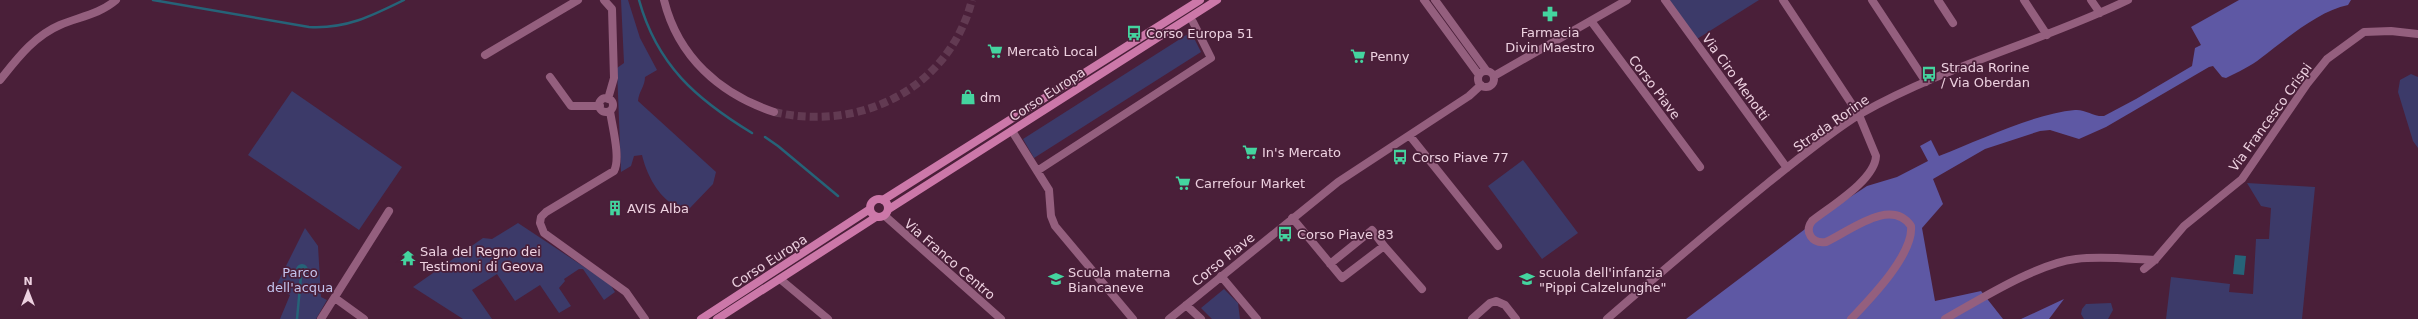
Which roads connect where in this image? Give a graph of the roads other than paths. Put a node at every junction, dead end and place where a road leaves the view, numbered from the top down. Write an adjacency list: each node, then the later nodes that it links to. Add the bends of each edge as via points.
1 (116, 0): 28 (street, via 109,6 59,25 38,37)
2 (578, 0): 23 (street)
3 (604, 0): 31 (street, via 612,8 614,78)
4 (664, 0): 34 (street, via 669,18 685,48 700,68 719,84 752,105)
5 (1200, 0): 41 (main road, Corso Europa)
6 (1217, 0): 36 (main road, Corso Europa)
7 (1424, 0): 25 (street)
8 (1435, 0): 24 (street)
9 (1627, 0): 18 (street, Corso Piave)
10 (1665, 0): 39 (street, Via Ciro Menotti)
11 (1783, 0): 35 (street)
12 (1872, 0): 29 (street)
13 (1938, 0): 20 (street)
14 (2024, 0): 22 (street)
15 (2091, 0): 17 (street)
16 (2128, 0): 17 (street, Strada Rorine)
17 (2100, 13): 22 (street, Strada Rorine)
18 (1591, 21): 26 (street, Corso Piave); 38 (street, Corso Piave)
19 (1193, 22): 40 (street, via 1211,58)
20 (1953, 23)
21 (2418, 34): 49 (street, Via Francesco Crispi, via 2364,32 2327,59 2242,179 2184,226)
22 (2047, 35): 29 (street, Strada Rorine)
23 (484, 55)
24 (1486, 70): 25 (street); 26 (street)
25 (1479, 75): 30 (street, via 1478,82)
26 (1494, 76): 30 (street, Corso Piave, via 1491,85)
27 (550, 77): 32 (street, via 571,106)
28 (0, 80)
29 (1926, 82): 35 (street, Strada Rorine, via 1897,94)
30 (1481, 85): 37 (street, Corso Piave)
31 (608, 99): 32 (street, via 602,100); 33 (street, via 613,103)
32 (600, 106): 33 (street, via 604,111)
33 (610, 111): 59 (street, via 617,155 614,170 546,212 540,223 544,232 626,292)
34 (774, 112)
35 (1859, 115): 39 (street, Strada Rorine); 71 (street, via 1874,150 1875,163 1866,178 1812,221 1808,228 1810,237 1817,242 1826,242 1879,215 1891,213 1903,216 1911,226 1911,232 1895,266)
36 (1012, 131): 40 (street); 44 (main road, Corso Europa)
37 (1410, 136): 46 (street, Corso Piave, via 1338,182); 48 (street)
38 (1700, 167)
39 (1787, 168): 70 (street, Strada Rorine, via 1698,240)
40 (1037, 171): 64 (street, via 1049,190 1051,216 1055,226)
41 (883, 200): 42 (main road, Corso Europa, via 874,201); 44 (main road)
42 (870, 209): 45 (main road); 60 (main road, Corso Europa)
43 (389, 211): 55 (street)
44 (887, 212): 45 (main road); 63 (street, Via Franco Centro)
45 (876, 217): 53 (main road)
46 (1292, 218): 50 (street); 52 (street, Corso Piave)
47 (1384, 246): 50 (street, via 1342,278); 50 (street, via 1372,230); 54 (street)
48 (1498, 246)
49 (2156, 260): 51 (street, Via Francesco Crispi); 72 (street, via 2074,259 2048,266 1996,290)
50 (1330, 264)
51 (2144, 269)
52 (1221, 276): 56 (street, Corso Piave); 67 (street)
53 (780, 279): 61 (main road); 62 (street)
54 (1422, 289)
55 (335, 298): 57 (street); 58 (street)
56 (1186, 304): 65 (street, Corso Piave); 66 (street)
57 (321, 319)
58 (364, 319)
59 (645, 319)
60 (701, 319)
61 (717, 319)
62 (828, 319)
63 (1001, 319)
64 (1133, 319)
65 (1169, 319)
66 (1201, 319)
67 (1257, 319)
68 (1472, 319): 69 (street, via 1496,301 1505,305)
69 (1516, 319)
70 (1607, 319)
71 (1851, 319)
72 (1945, 319)

